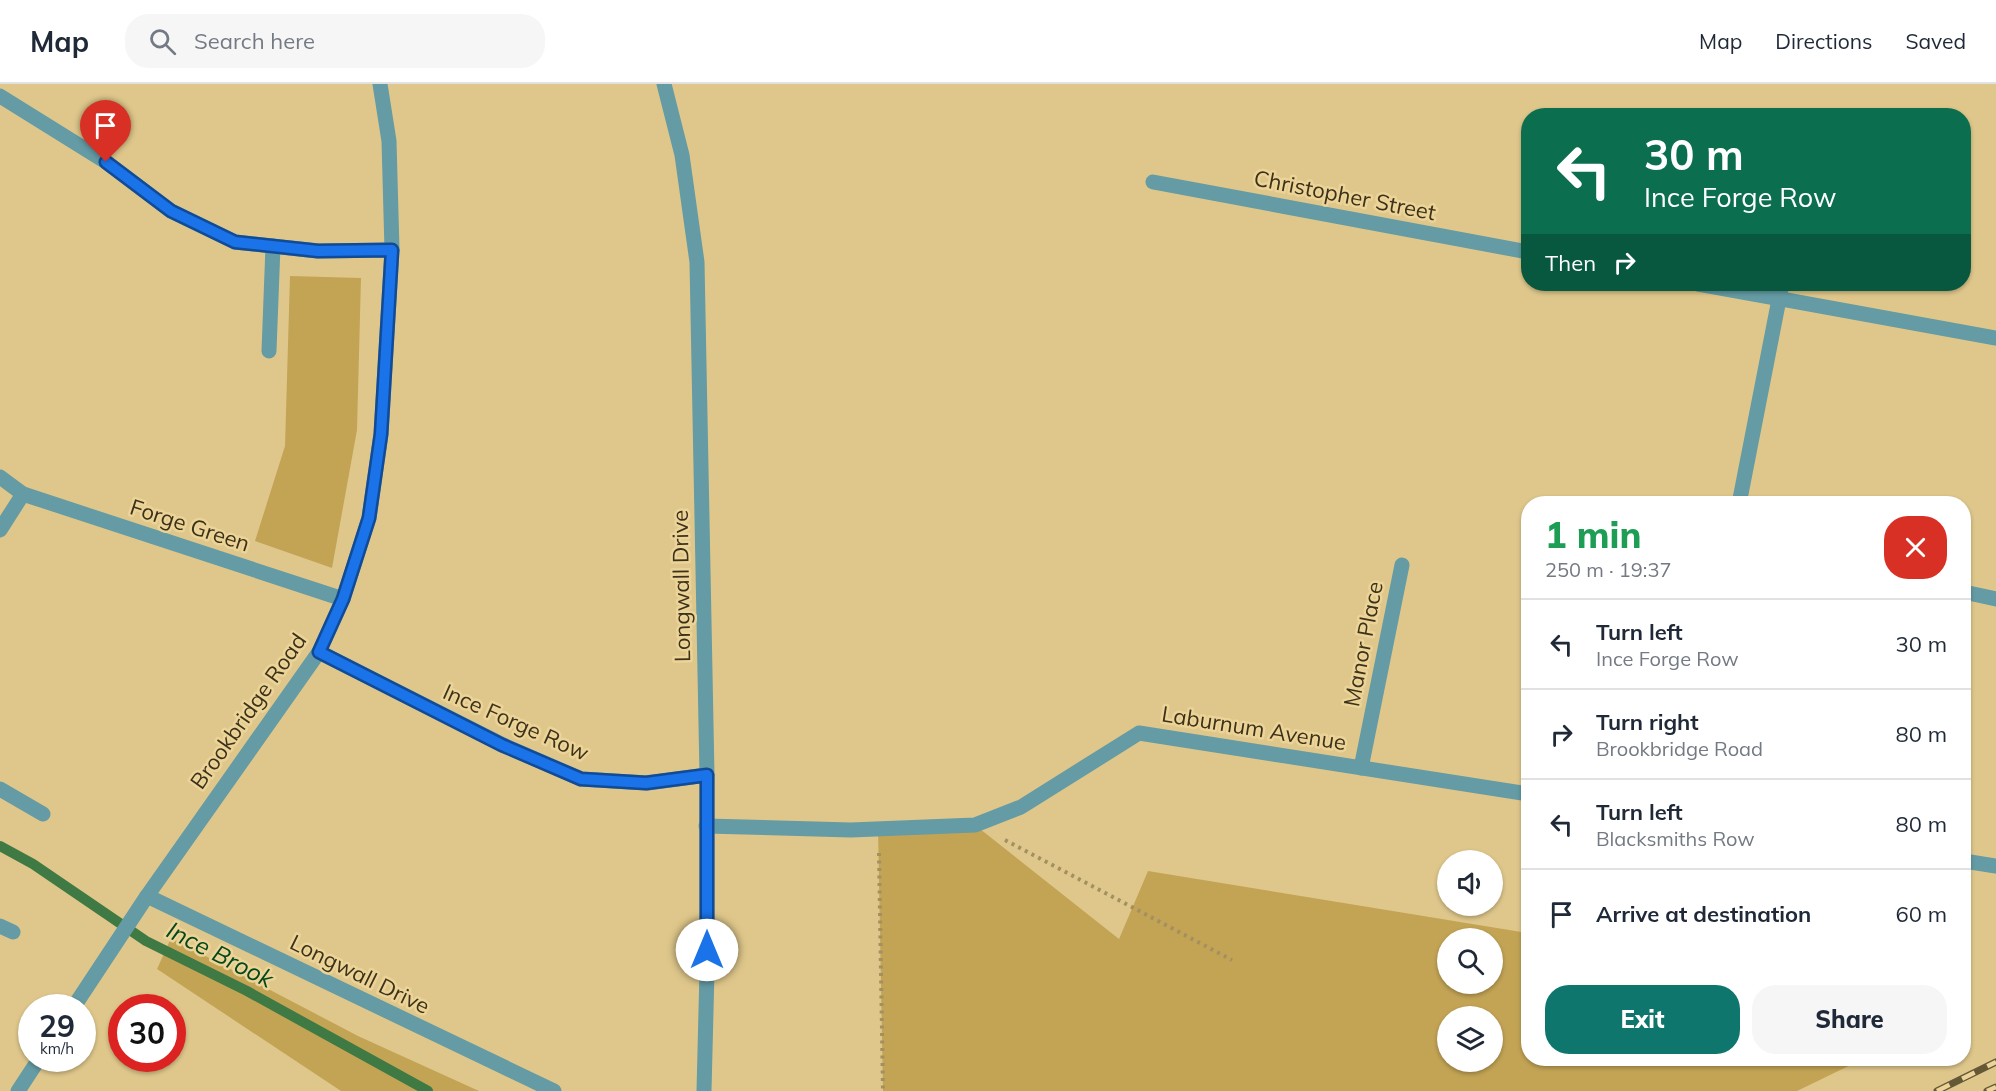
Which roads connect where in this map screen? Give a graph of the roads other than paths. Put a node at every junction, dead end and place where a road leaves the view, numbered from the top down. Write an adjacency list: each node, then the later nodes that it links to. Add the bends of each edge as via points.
1 (380, 84): 6 (street, Brookbridge Road, via 388,141)
2 (664, 84): 21 (street, Longwall Drive, via 682,155 697,262)
3 (0, 96): 5 (street, via 106,162 171,211 235,242)
4 (1153, 182): 7 (street, Christopher Street)
5 (273, 246): 6 (street, via 318,251); 10 (street)
6 (392, 250): 17 (street, Brookbridge Road, via 381,434 369,518)
7 (1521, 251)
8 (1781, 291): 9 (street); 13 (street)
9 (1996, 338)
10 (269, 351)
11 (0, 477): 12 (street, Forge Green)
12 (23, 494): 14 (street); 17 (street, Forge Green)
13 (1741, 496)
14 (0, 530)
15 (1402, 565): 20 (street, Manor Place)
16 (1971, 594): 18 (street)
17 (343, 599): 19 (street, Brookbridge Road)
18 (1996, 599)
19 (319, 652): 21 (street, Ince Forge Row, via 502,745 581,779 646,783); 28 (street, Brookbridge Road)
20 (1361, 768): 23 (street, Laburnum Avenue); 25 (street, Laburnum Avenue, via 1138,733 1021,807 975,825 851,830)
21 (707, 775): 25 (street, Longwall Drive)
22 (0, 789): 24 (street)
23 (1521, 793)
24 (44, 814)
25 (706, 826): 33 (street, Longwall Drive)
26 (1971, 862): 27 (street)
27 (1996, 866)
28 (147, 896): 29 (street, Brookbridge Road); 32 (street, Longwall Drive)
29 (82, 994)
30 (30, 1072): 31 (street)
31 (18, 1091)
32 (554, 1091)
33 (704, 1091)

